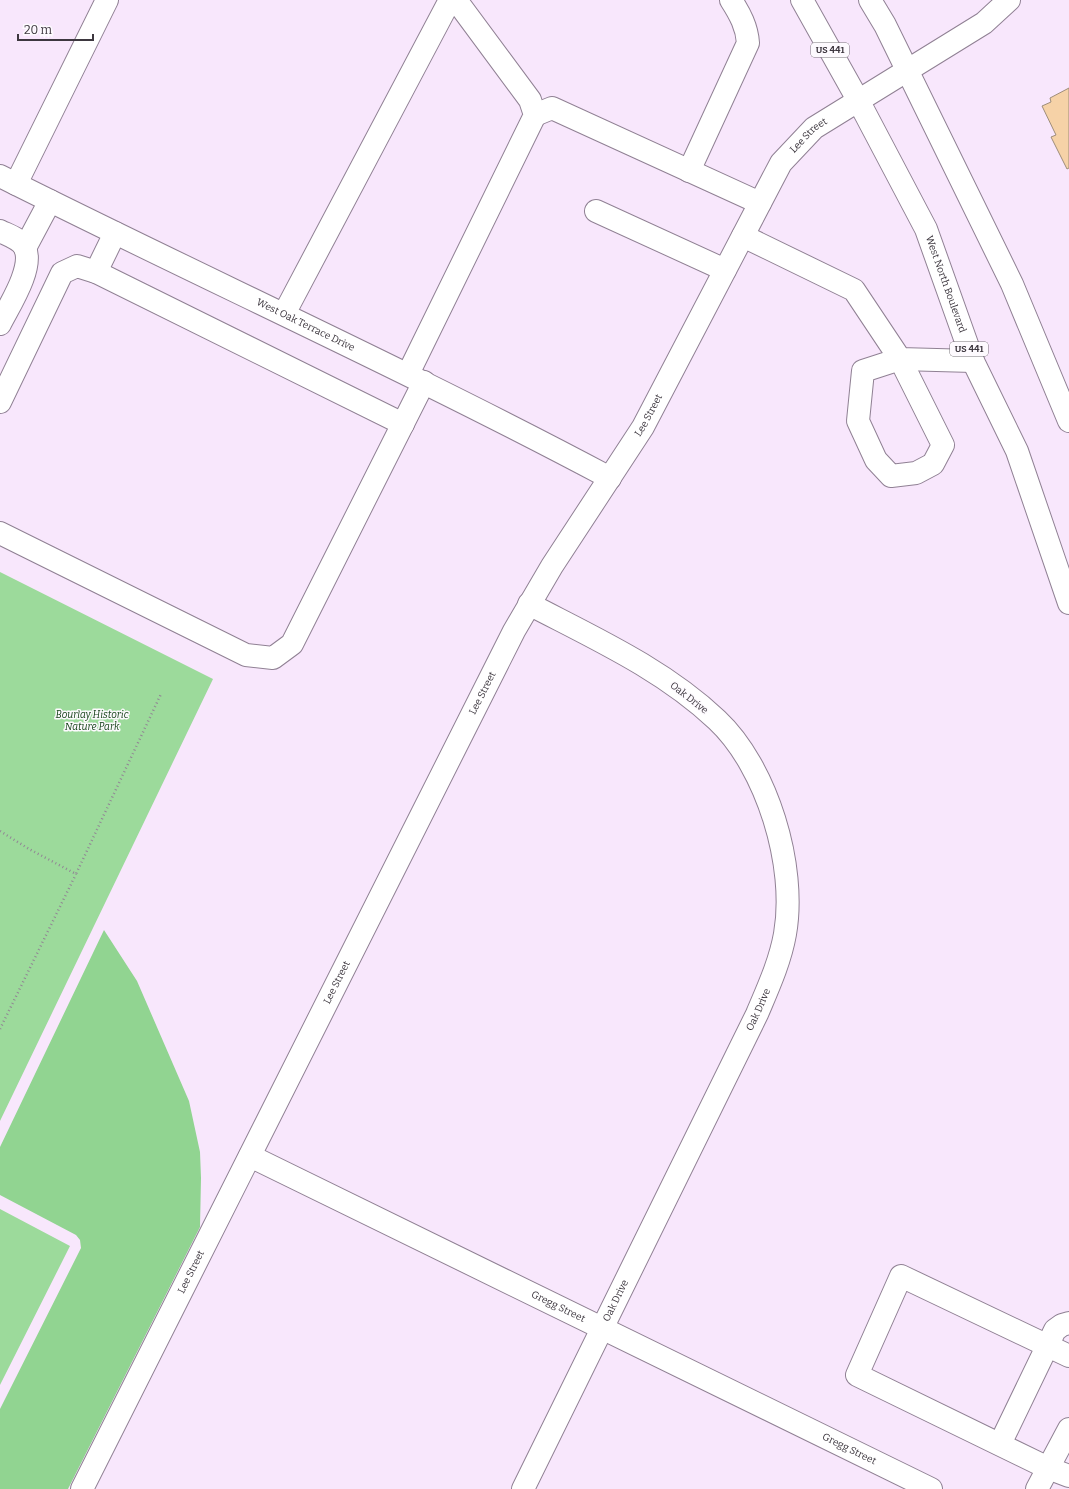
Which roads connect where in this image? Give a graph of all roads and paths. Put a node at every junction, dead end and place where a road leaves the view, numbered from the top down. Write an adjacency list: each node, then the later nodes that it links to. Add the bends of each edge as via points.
1 (107, 0): 12 (street)
2 (450, 0): 22 (street)
3 (456, 0): 10 (street, via 530,100)
4 (731, 0): 11 (street, via 740,13 748,43)
5 (802, 0): 9 (street, West North Boulevard / US 441)
6 (870, 0): 8 (street)
7 (1009, 0): 8 (street, Lee Street, via 984,23)
8 (906, 70): 9 (street, Lee Street); 28 (street, via 1012,284)
9 (858, 100): 14 (street, Lee Street, via 814,128 781,163); 25 (street, West North Boulevard / US 441, via 926,229)
10 (535, 115): 11 (street, via 552,108); 26 (street)
11 (689, 171): 14 (street)
12 (8, 180): 13 (street, West Oak Terrace Drive)
13 (50, 201): 17 (street, West Oak Terrace Drive); 19 (street)
14 (760, 203): 18 (street, Lee Street)
15 (596, 211): 20 (street)
16 (0, 231): 19 (street, via 18,240)
17 (115, 233): 21 (street); 22 (street, West Oak Terrace Drive)
18 (743, 236): 20 (street, Lee Street); 24 (street, via 854,290)
19 (25, 248): 23 (street, via 26,270)
20 (725, 270): 30 (street, Lee Street, via 643,427)
21 (96, 272): 27 (street, via 77,266 62,273); 29 (street)
22 (284, 314): 26 (street, West Oak Terrace Drive)
23 (0, 324)
24 (900, 359): 24 (street, via 863,371 858,421 876,460 891,476 916,473 933,464 943,445); 25 (street)
25 (973, 361): 32 (street, West North Boulevard / US 441, via 1017,451)
26 (416, 378): 29 (street); 30 (street, West Oak Terrace Drive)
27 (0, 402)
28 (1069, 421)
29 (403, 424): 31 (street, via 292,644 273,658 246,655)
30 (610, 478): 33 (street, Lee Street)
31 (0, 533)
32 (1069, 603)
33 (529, 604): 38 (street, Lee Street); 40 (street, Oak Drive, via 638,661 676,686 717,720 741,747 758,776 774,816 784,860 787,903 785,934 775,973 758,1014)
34 (161, 694): 36 (path)
35 (0, 831): 36 (path)
36 (76, 874): 37 (path)
37 (0, 1029)
38 (250, 1156): 40 (street, Gregg Street); 47 (street, Lee Street)
39 (1069, 1324): 41 (street, via 1055,1330)
40 (603, 1327): 48 (street, Oak Drive); 49 (street, Gregg Street)
41 (1048, 1346): 42 (street); 44 (street); 44 (street, via 901,1276 857,1375)
42 (1069, 1356)
43 (1069, 1429): 45 (street)
44 (1000, 1444): 45 (street)
45 (1048, 1468): 46 (street); 50 (street)
46 (1069, 1476)
47 (82, 1489)
48 (523, 1489)
49 (931, 1489)
50 (1037, 1489)

